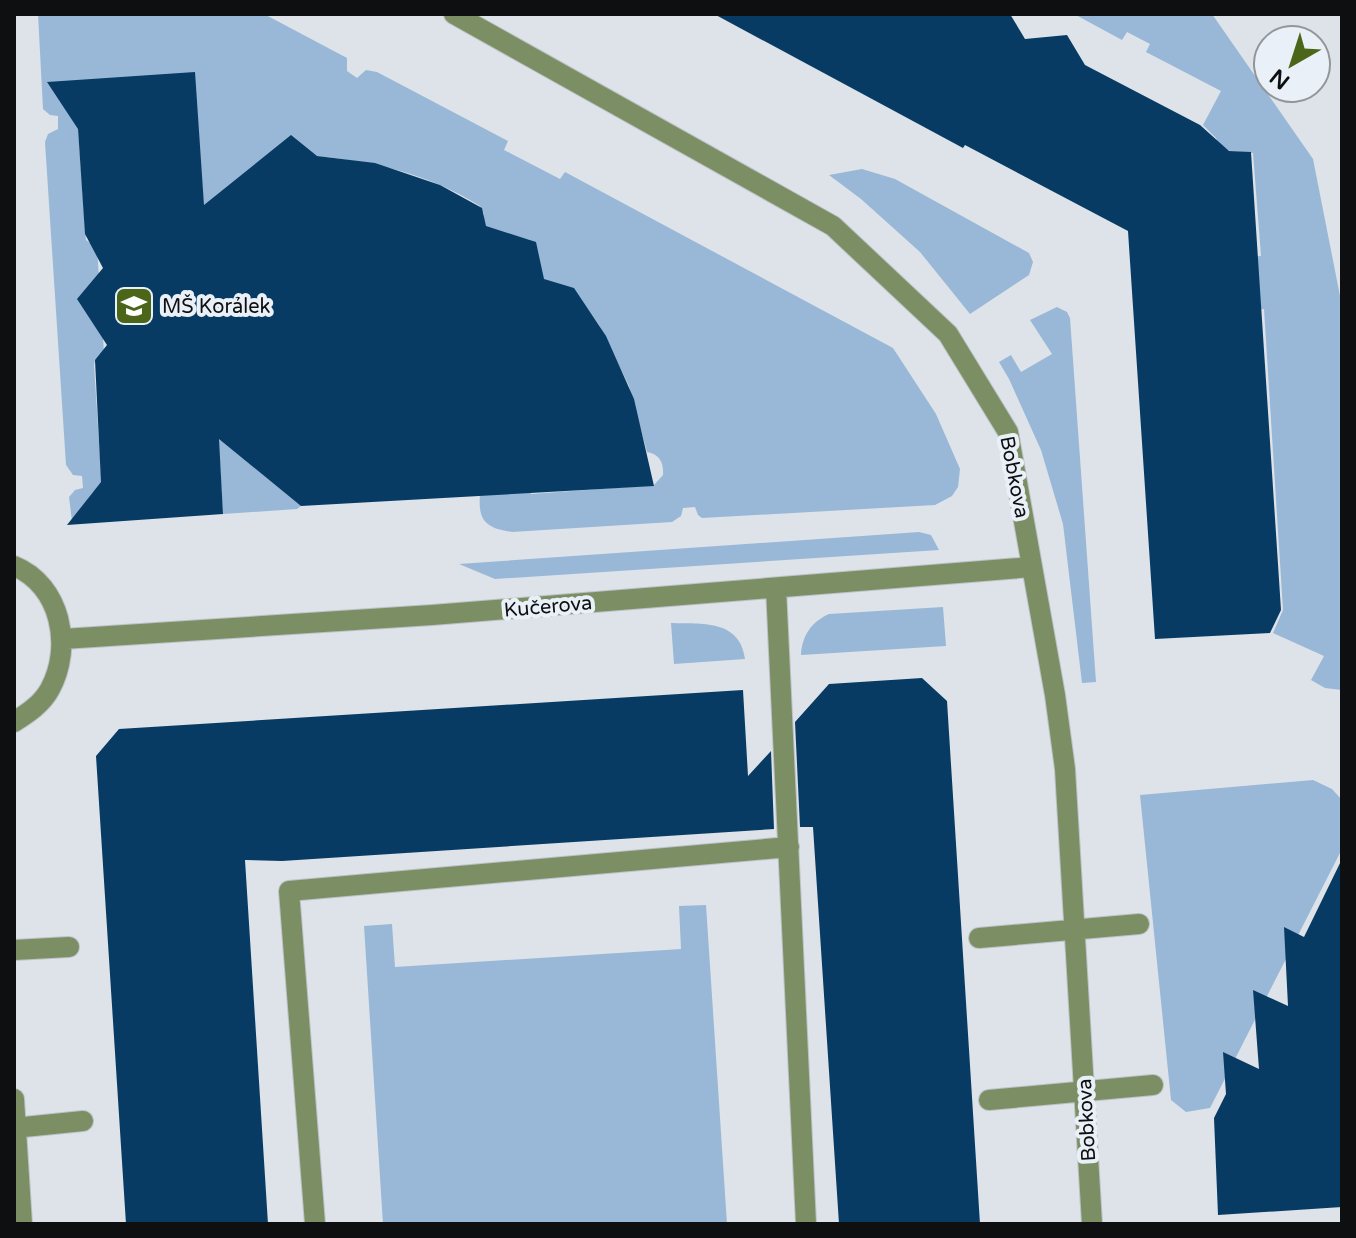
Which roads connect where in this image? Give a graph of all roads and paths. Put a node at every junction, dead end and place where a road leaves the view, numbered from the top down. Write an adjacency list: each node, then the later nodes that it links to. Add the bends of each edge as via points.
1 (454, 14): 3 (street, Bobkova, via 833,226 948,334 1008,432)
2 (14, 566): 5 (street, via 43,588 57,612)
3 (1032, 567): 4 (street, Kučerova); 9 (street, Bobkova, via 1065,769)
4 (776, 588): 5 (street, Kučerova); 7 (street)
5 (63, 639): 6 (street, via 60,667 49,691)
6 (14, 722)
7 (789, 847): 20 (street, via 289,891); 21 (street)
8 (1139, 924): 9 (street)
9 (1075, 929): 10 (street); 14 (street, Bobkova)
10 (979, 938)
11 (69, 947): 12 (street)
12 (14, 950)
13 (1153, 1085): 14 (street)
14 (1085, 1091): 16 (street); 22 (street, Bobkova)
15 (14, 1099): 18 (street)
16 (989, 1100)
17 (83, 1121): 18 (street)
18 (15, 1128): 19 (street)
19 (22, 1224)
20 (315, 1224)
21 (806, 1224)
22 (1092, 1224)

